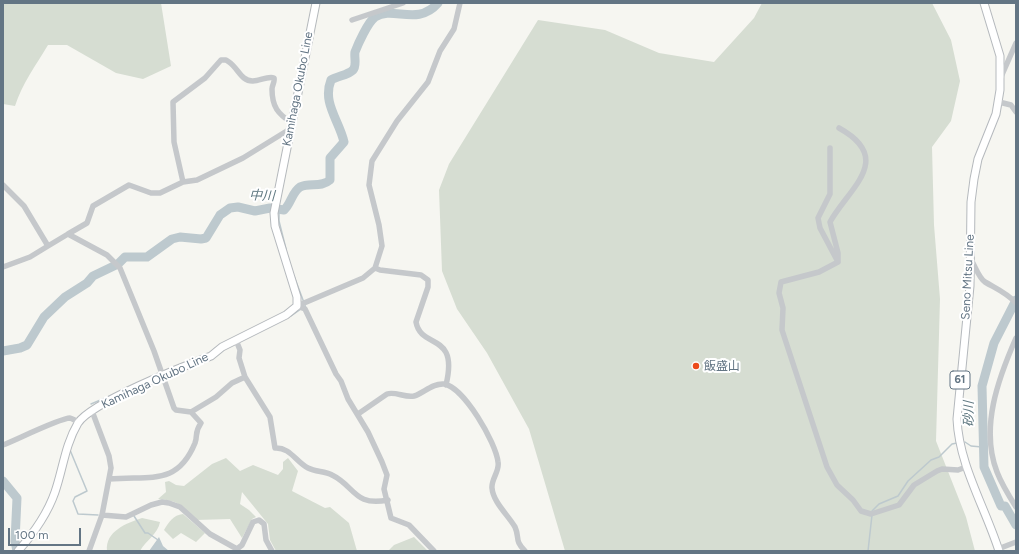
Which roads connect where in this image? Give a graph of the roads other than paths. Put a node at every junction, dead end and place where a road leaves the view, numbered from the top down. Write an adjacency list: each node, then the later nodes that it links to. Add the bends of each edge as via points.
1 (316, 3): 10 (main road, Kamihaga Okubo Line)
2 (403, 3): 5 (street)
3 (460, 3): 20 (street, via 454,29 440,51 428,82 397,121 372,161 369,185 382,246)
4 (984, 3): 7 (main road, Seno Mitsu Line / 61, via 1000,56)
5 (352, 20)
6 (1016, 44): 7 (street)
7 (1000, 80): 8 (main road, Seno Mitsu Line / 61)
8 (999, 102): 9 (street, via 1011,106); 17 (main road, Seno Mitsu Line / 61, via 978,159 974,179)
9 (1016, 112)
10 (291, 126): 13 (street, via 215,173); 13 (street, via 274,106 274,78 248,80 229,62 221,60 205,78 173,102 174,140); 22 (main road, Kamihaga Okubo Line, via 275,209 275,226 297,297)
11 (840, 128): 18 (street, via 862,146 866,168 861,180 830,222)
12 (830, 148): 18 (street, via 830,194 818,218 820,228)
13 (183, 182): 15 (street, via 160,193 151,193 132,184 126,185 93,206 87,223)
14 (3, 185): 16 (street, via 24,206)
15 (68, 234): 16 (street); 25 (street, via 107,255 117,264)
16 (48, 246): 19 (street, via 30,257)
17 (970, 258): 21 (street, via 985,282 1006,293); 33 (main road, Seno Mitsu Line / 61, via 970,286 957,419)
18 (838, 262): 33 (street, via 819,272 781,282 779,293 783,308 782,330 829,472 837,485 863,513 872,514 899,505 914,485 937,471)
19 (3, 267)
20 (376, 268): 22 (street, via 363,278); 27 (street, via 421,275 428,280 416,322 419,330 439,344 447,355 450,366)
21 (1014, 301)
22 (302, 304): 24 (main road, Kamihaga Okubo Line); 30 (street, via 348,399)
23 (1016, 338): 36 (street, via 999,381 990,432 996,470)
24 (236, 340): 25 (main road, Kamihaga Okubo Line, via 210,356); 26 (street)
25 (162, 376): 28 (main road, Kamihaga Okubo Line); 29 (street, via 174,408)
26 (245, 377): 29 (street, via 232,383 216,397); 35 (street, via 270,417 275,448 285,449 309,468 342,480 357,497)
27 (446, 384): 30 (street, via 432,386 413,396 387,394); 44 (street, via 467,402 487,432 498,462 491,487 515,529 518,544)
28 (92, 411): 31 (main road, Kamihaga Okubo Line); 34 (street, via 109,456)
29 (191, 412): 34 (street, via 201,423 196,431 196,442 175,472 161,477)
30 (359, 414): 35 (street, via 387,475 384,489)
31 (79, 422): 32 (street, via 71,418 61,420); 39 (main road, Kamihaga Okubo Line, via 68,443 47,512 35,532)
32 (3, 445)
33 (966, 467): 40 (main road, Seno Mitsu Line / 61)
34 (109, 479): 37 (street)
35 (386, 501): 43 (street, via 392,518 409,525)
36 (1016, 508)
37 (102, 515): 41 (street); 42 (street, via 126,517 151,505 169,503 180,507 210,534 237,548 242,545 253,522 259,520 264,524 266,540)
38 (1015, 542): 40 (street)
39 (19, 549)
40 (998, 550)
41 (89, 551)
42 (272, 551)
43 (434, 551)
44 (525, 551)

